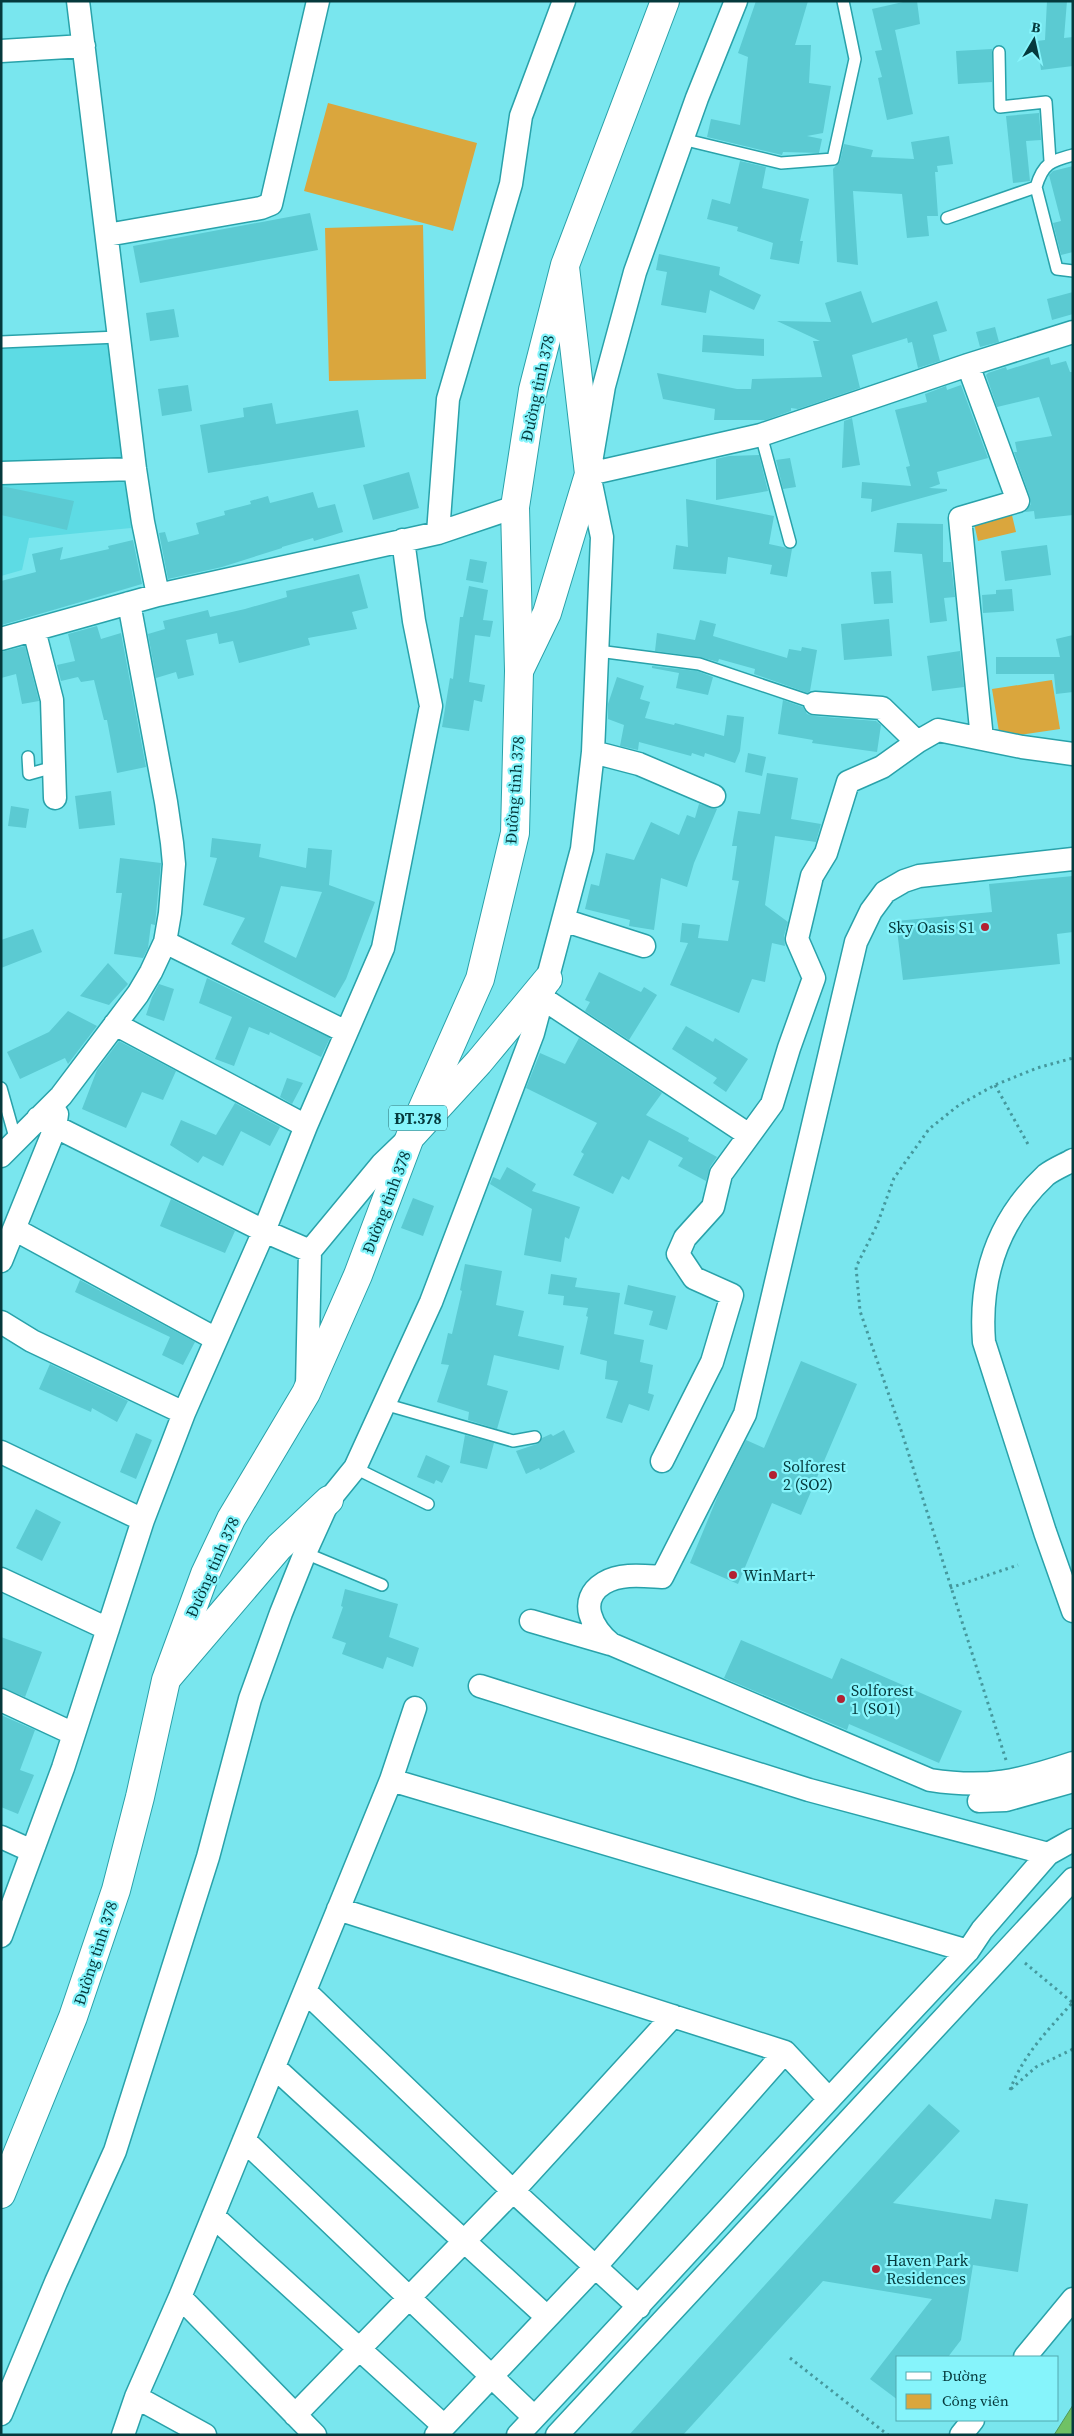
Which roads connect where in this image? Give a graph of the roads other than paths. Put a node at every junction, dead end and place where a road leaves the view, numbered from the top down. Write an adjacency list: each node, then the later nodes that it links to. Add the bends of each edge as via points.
1 (78, 1): 7 (street)
2 (318, 1): 15 (street, via 271,204)
3 (564, 1): 27 (street, via 521,116 511,184 448,399)
4 (665, 1): 16 (main road, Đường tỉnh 378 / ĐT.378)
5 (736, 1): 10 (street)
6 (842, 1): 10 (lane, via 854,58 833,159 781,163)
7 (84, 46): 8 (street); 15 (street)
8 (1, 51)
9 (999, 52): 12 (lane, via 1000,107 1046,102)
10 (682, 139): 25 (street, via 635,272 604,386)
11 (1073, 155): 12 (lane)
12 (1050, 161): 13 (lane)
13 (1036, 186): 14 (lane); 17 (lane, via 1057,269)
14 (947, 218)
15 (107, 235): 19 (street)
16 (564, 265): 25 (main road); 26 (main road, Đường tỉnh 378 / ĐT.378, via 533,390)
17 (1073, 271)
18 (1073, 332): 21 (street)
19 (118, 337): 20 (lane); 23 (street)
20 (1, 342)
21 (968, 365): 22 (street); 37 (street, via 1018,502 960,518)
22 (761, 435): 25 (street); 29 (lane)
23 (135, 469): 24 (street); 30 (street, via 142,522)
24 (1, 473)
25 (589, 474): 34 (street, via 602,537); 35 (main road, via 547,613)
26 (515, 507): 27 (street); 35 (main road, Đường tỉnh 378 / ĐT.378)
27 (438, 533): 28 (street)
28 (403, 540): 30 (street); 51 (street, via 414,621 431,706 383,948)
29 (790, 542)
30 (158, 595): 31 (street)
31 (129, 603): 32 (street); 47 (street, via 172,843 174,864)
32 (34, 630): 33 (street); 42 (street, via 52,700)
33 (1, 639)
34 (598, 651): 36 (lane, via 699,664); 39 (street)
35 (520, 671): 56 (main road, Đường tỉnh 378 / ĐT.378, via 515,833 480,979)
36 (815, 703): 38 (street, via 882,708)
37 (982, 739): 38 (street, via 938,730); 40 (street)
38 (917, 742): 55 (street, via 882,767 848,782 826,853 812,876 798,938 814,978 772,1104)
39 (593, 752): 43 (street, via 639,764); 46 (street, via 582,849)
40 (1073, 754)
41 (28, 757): 42 (lane, via 29,774)
42 (54, 767): 44 (street)
43 (714, 796)
44 (56, 798)
45 (1073, 860): 81 (street, via 919,876 885,892 871,911 856,942 745,1414 662,1577 617,1578 603,1584 594,1595 589,1613 594,1627)
46 (563, 920): 48 (street); 49 (street)
47 (165, 942): 50 (street, via 147,980); 51 (street)
48 (644, 946)
49 (545, 988): 55 (street); 56 (main road); 66 (street, via 533,1033 435,1293)
50 (114, 1024): 53 (street, via 61,1096); 54 (street)
51 (346, 1032): 54 (street)
52 (1, 1088): 57 (lane)
53 (46, 1123): 57 (street); 59 (street); 60 (street)
54 (306, 1126): 60 (street)
55 (749, 1135): 70 (street, via 721,1174 713,1207 685,1238 678,1254 694,1278 732,1295 712,1362)
56 (410, 1137): 61 (street, via 382,1164); 65 (main road, Đường tỉnh 378 / ĐT.378, via 358,1275)
57 (8, 1148)
58 (1073, 1160): 78 (street, via 1048,1174 1025,1198 1005,1230 985,1281 982,1313 984,1342)
59 (14, 1228): 62 (street); 64 (street)
60 (264, 1231): 61 (street); 64 (street)
61 (310, 1251): 65 (street)
62 (1, 1261)
63 (1, 1322): 67 (street, via 32,1341)
64 (216, 1339): 67 (street)
65 (306, 1393): 82 (main road, Đường tỉnh 378 / ĐT.378, via 231,1519 205,1574)
66 (384, 1404): 68 (lane, via 513,1441); 71 (street)
67 (184, 1412): 74 (street)
68 (536, 1437)
69 (1, 1452): 74 (street)
70 (662, 1461)
71 (355, 1468): 72 (street); 73 (lane)
72 (329, 1500): 75 (street); 82 (main road, via 279,1547)
73 (428, 1504)
74 (143, 1520): 80 (street)
75 (305, 1553): 77 (lane); 119 (street, via 250,1700 208,1857 116,2151)
76 (1, 1579): 80 (street)
77 (382, 1585)
78 (1073, 1611)
79 (530, 1621): 81 (street)
80 (108, 1629): 86 (street)
81 (611, 1644): 87 (street, via 930,1780 985,1785 1025,1779)
82 (166, 1680): 106 (main road, Đường tỉnh 378 / ĐT.378, via 116,1890 74,2017)
83 (480, 1686): 94 (street, via 809,1790)
84 (1, 1700): 86 (street)
85 (415, 1708): 88 (street)
86 (74, 1734): 93 (street)
87 (1073, 1763)
88 (390, 1780): 96 (street); 98 (street)
89 (1073, 1781): 90 (street, via 1006,1800)
90 (979, 1800)
91 (1, 1837): 93 (street)
92 (1073, 1840): 94 (street)
93 (32, 1851): 97 (street)
94 (1048, 1854): 98 (street, via 982,1930)
95 (1073, 1879): 128 (street)
96 (338, 1909): 99 (street); 100 (street)
97 (1, 1936)
98 (968, 1951): 103 (street)
99 (305, 1991): 102 (street); 105 (street)
100 (672, 2016): 101 (street); 105 (street)
101 (786, 2052): 103 (street); 109 (street)
102 (274, 2066): 104 (street); 108 (street)
103 (828, 2098): 113 (street)
104 (244, 2140): 107 (street); 111 (street)
105 (513, 2191): 108 (street); 109 (street)
106 (1, 2194)
107 (213, 2216): 110 (street); 115 (street)
108 (464, 2240): 111 (street); 114 (street)
109 (596, 2266): 113 (street); 114 (street)
110 (180, 2297): 118 (street); 120 (street)
111 (409, 2298): 115 (street); 117 (street)
112 (1073, 2299): 116 (street)
113 (639, 2307): 121 (street)
114 (547, 2317): 117 (street)
115 (358, 2347): 120 (street); 123 (street)
116 (1026, 2356)
117 (491, 2377): 121 (street); 123 (street)
118 (136, 2398): 124 (street); 125 (street)
119 (1, 2414)
120 (295, 2415): 126 (street)
121 (534, 2417): 127 (street)
122 (972, 2421): 129 (street)
123 (440, 2430)
124 (123, 2435)
125 (205, 2435)
126 (314, 2435)
127 (518, 2435)
128 (557, 2435)
129 (961, 2435)

